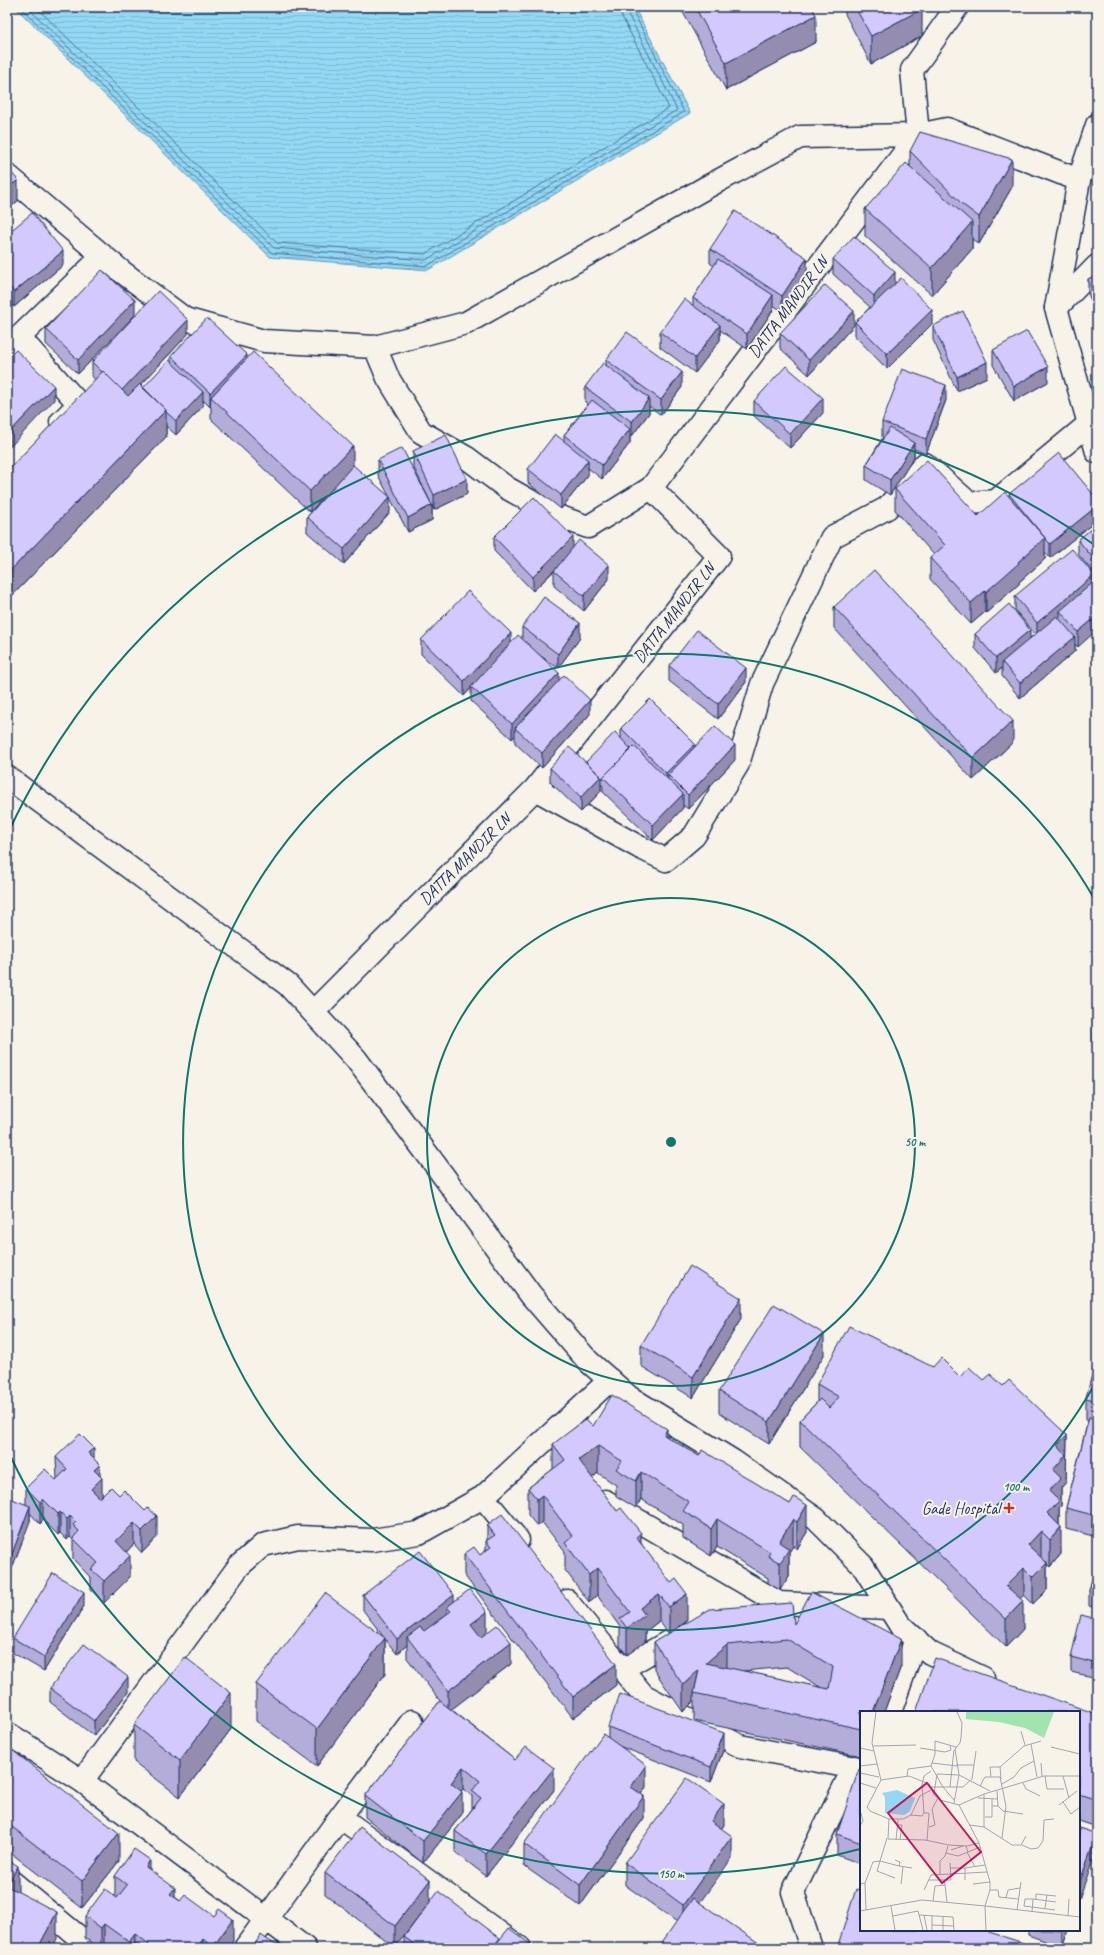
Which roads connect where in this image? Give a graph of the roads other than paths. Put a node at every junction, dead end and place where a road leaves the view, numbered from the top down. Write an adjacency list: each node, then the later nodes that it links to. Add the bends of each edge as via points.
1 (957, 7): 3 (street, via 912,70)
2 (1097, 125): 5 (street)
3 (918, 135): 5 (street, via 947,129); 10 (street, via 800,137 466,323); 14 (street, DATTA MANDIR LN)
4 (7, 175): 6 (street)
5 (1079, 180): 8 (street)
6 (103, 256): 9 (street); 10 (street, via 185,319 264,341)
7 (1097, 266): 8 (street)
8 (1056, 308): 11 (street)
9 (13, 343): 12 (street, via 79,404)
10 (375, 347): 14 (street, via 388,378 421,432 467,458 507,488 555,515 588,527)
11 (1089, 424): 13 (street); 16 (street, via 996,501 969,503 925,464 886,508 832,537 762,684 738,764 694,836 666,860)
12 (48, 436)
13 (1097, 452)
14 (651, 488): 16 (street, DATTA MANDIR LN, via 719,556)
15 (7, 778): 17 (street, via 288,985)
16 (535, 789): 17 (street, DATTA MANDIR LN)
17 (313, 1012): 18 (street, via 356,1059 531,1295 588,1361)
18 (610, 1380): 19 (street); 24 (street, via 629,1397 733,1462 816,1519 863,1566)
19 (483, 1497): 21 (street); 34 (street, via 419,1533 372,1540 298,1537 263,1545 239,1566)
20 (605, 1501): 23 (street)
21 (533, 1558)
22 (553, 1583): 28 (street)
23 (779, 1603): 24 (street); 25 (street)
24 (889, 1608): 27 (street, via 900,1625)
25 (750, 1611)
26 (699, 1624): 28 (street)
27 (916, 1639): 29 (street, via 930,1653); 30 (street)
28 (622, 1669): 33 (street, via 643,1695 740,1746)
29 (1003, 1686)
30 (890, 1711)
31 (412, 1721): 35 (street)
32 (7, 1733): 34 (street)
33 (858, 1768): 42 (street, via 793,1892)
34 (82, 1781): 37 (street)
35 (340, 1817): 37 (street); 41 (street)
36 (7, 1878): 38 (street)
37 (267, 1919): 39 (street); 40 (street)
38 (79, 1944)
39 (246, 1948)
40 (305, 1948)
41 (520, 1948)
42 (811, 1948)

